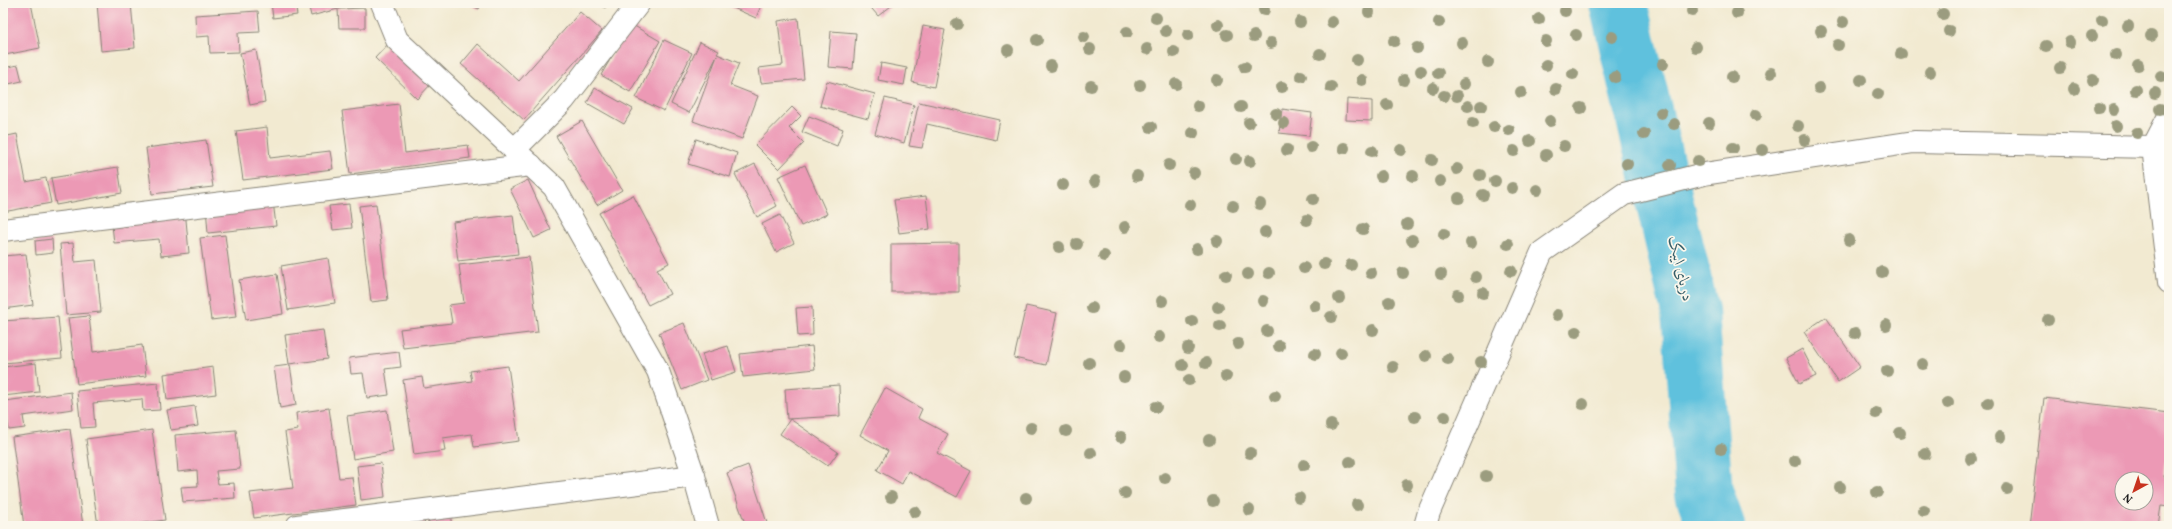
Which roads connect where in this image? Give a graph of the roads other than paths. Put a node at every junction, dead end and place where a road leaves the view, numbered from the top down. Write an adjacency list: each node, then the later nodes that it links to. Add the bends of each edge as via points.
1 (382, 3): 5 (street, via 397,40)
2 (639, 3): 5 (street, via 564,100)
3 (2169, 116): 4 (street)
4 (2153, 147): 8 (street); 12 (street, via 1914,142 1704,174 1624,194 1542,252)
5 (514, 150): 6 (street)
6 (531, 165): 7 (street); 9 (street, via 554,187 658,371)
7 (3, 230)
8 (2169, 282)
9 (694, 476): 10 (street); 11 (street)
10 (297, 526)
11 (708, 526)
12 (1425, 526)

